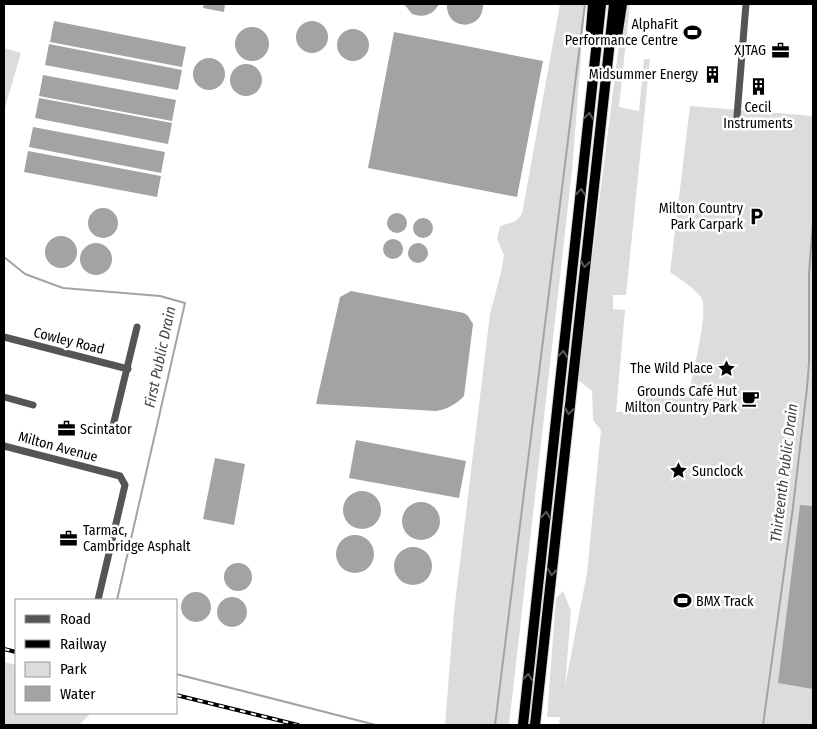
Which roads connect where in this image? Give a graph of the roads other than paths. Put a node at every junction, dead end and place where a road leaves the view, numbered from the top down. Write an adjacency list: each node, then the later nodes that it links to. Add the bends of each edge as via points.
1 (593, 4): 6 (highway, via 591,29)
2 (600, 4): 6 (highway)
3 (614, 4): 7 (highway)
4 (622, 4): 7 (highway, via 611,75)
5 (746, 4): 8 (street)
6 (595, 54): 17 (highway, one-way to 6)
7 (604, 94): 18 (highway, one-way to 18)
8 (737, 116)
9 (137, 327): 11 (street)
10 (4, 337): 11 (street, Cowley Road)
11 (128, 369): 14 (street)
12 (4, 397): 13 (street)
13 (33, 405)
14 (112, 430)
15 (4, 446): 16 (street, Milton Avenue, via 120,476 125,485)
16 (98, 599)
17 (523, 725)
18 (535, 725)

